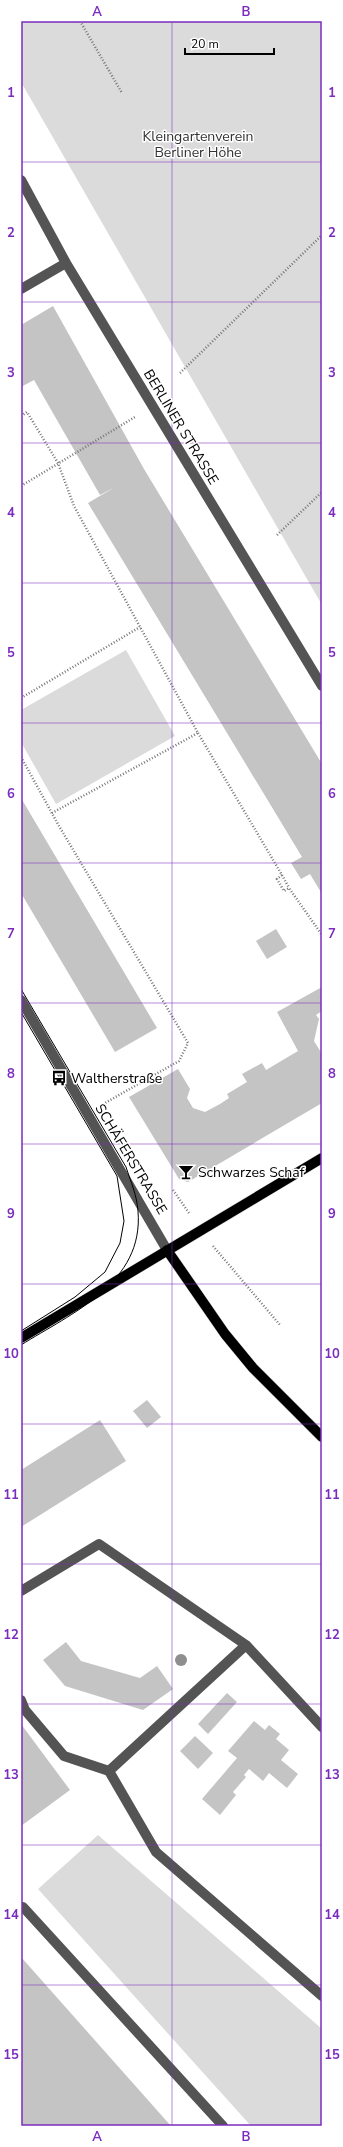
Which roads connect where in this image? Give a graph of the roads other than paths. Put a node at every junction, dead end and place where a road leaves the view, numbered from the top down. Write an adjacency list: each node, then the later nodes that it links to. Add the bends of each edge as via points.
1 (21, 180): 2 (street, BERLINER STRASSE)
2 (66, 263): 3 (street); 4 (street, BERLINER STRASSE)
3 (21, 289)
4 (322, 686)
5 (21, 1000): 7 (street, SCHÄFERSTRASSE)
6 (322, 1158): 7 (main road)
7 (167, 1250): 8 (main road); 9 (main road, via 234,1346)
8 (21, 1338)
9 (322, 1437)
10 (21, 1591): 11 (street, via 99,1544)
11 (246, 1645): 13 (street); 14 (street)
12 (21, 1700): 14 (street, via 26,1710 64,1756)
13 (322, 1727)
14 (109, 1771): 16 (street, via 156,1852)
15 (21, 1907): 17 (street)
16 (322, 1996)
17 (222, 2126)

